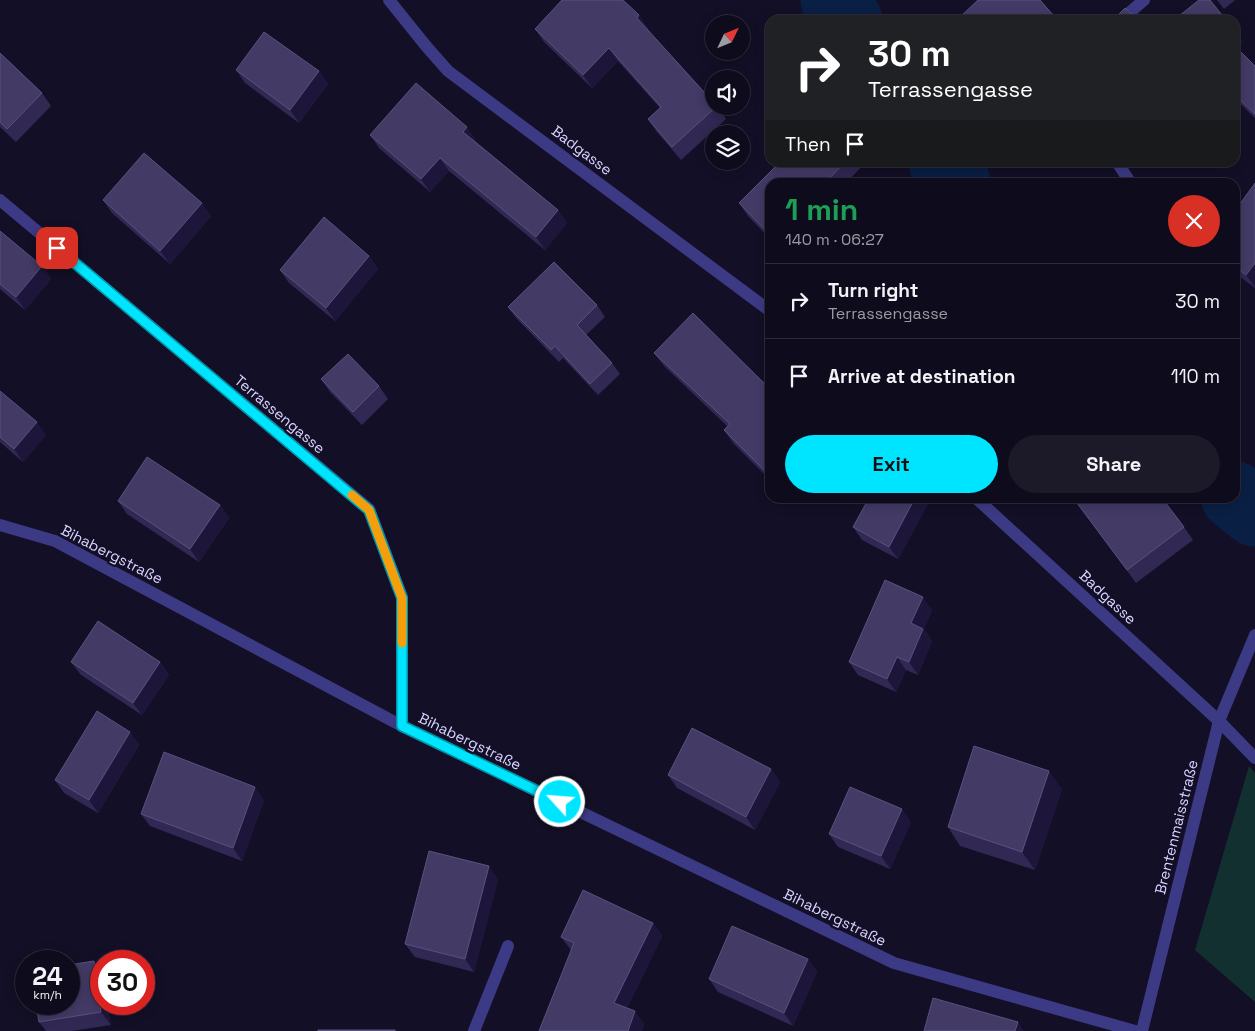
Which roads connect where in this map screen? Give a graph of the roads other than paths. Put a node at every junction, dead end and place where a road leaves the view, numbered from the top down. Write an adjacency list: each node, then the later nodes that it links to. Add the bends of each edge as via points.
1 (388, 0): 7 (street, Badgasse, via 448,71)
2 (1144, 0): 3 (street)
3 (1127, 15)
4 (1120, 167): 5 (street)
5 (1127, 178)
6 (0, 200): 12 (street, Terrassengasse, via 369,510 402,598)
7 (765, 307)
8 (981, 503): 11 (street, Badgasse)
9 (0, 525): 12 (street, Bihabergstraße, via 55,542)
10 (1255, 635): 11 (street, Brentenmaisstraße)
11 (1218, 721): 13 (street, Badgasse); 17 (street, Brentenmaisstraße)
12 (402, 726): 16 (street, Bihabergstraße, via 894,963)
13 (1255, 758)
14 (508, 946): 15 (street)
15 (474, 1031)
16 (1135, 1031)
17 (1142, 1031)

